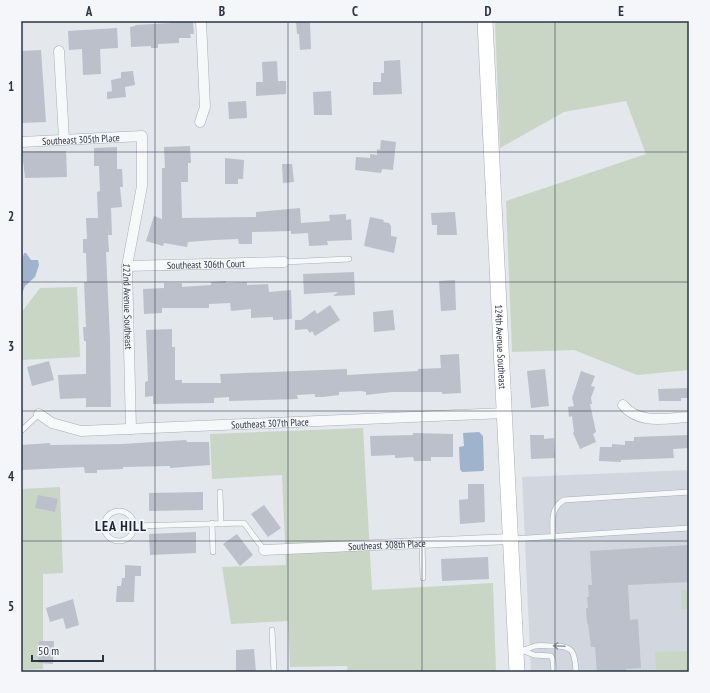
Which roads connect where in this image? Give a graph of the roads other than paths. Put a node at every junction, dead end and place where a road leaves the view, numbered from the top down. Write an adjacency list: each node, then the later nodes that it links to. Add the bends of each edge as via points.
1 (201, 21): 4 (street, via 205,107)
2 (485, 21): 12 (street, 124th Avenue Southeast)
3 (59, 51): 6 (street)
4 (200, 122)
5 (142, 136): 6 (street, Southeast 305th Place); 10 (street, 122nd Avenue Southeast, via 142,191)
6 (64, 139): 7 (street, Southeast 305th Place)
7 (21, 142)
8 (349, 259): 9 (lane)
9 (284, 262): 10 (street, Southeast 306th Court)
10 (127, 266): 15 (street, 122nd Avenue Southeast)
11 (623, 405): 14 (street, via 630,413 642,418)
12 (505, 413): 15 (street, Southeast 307th Place); 24 (street, 124th Avenue Southeast)
13 (39, 414): 15 (street, Southeast 307th Place, via 52,423 81,431); 16 (lane)
14 (689, 417)
15 (132, 430)
16 (21, 431)
17 (220, 492): 20 (lane)
18 (689, 492): 23 (lane, via 564,500 554,511)
19 (212, 523): 20 (lane); 21 (lane); 27 (lane)
20 (221, 523): 26 (lane, via 244,523)
21 (134, 526): 21 (lane, via 130,517 118,512 107,518 104,527 108,537 117,541 127,539)
22 (689, 528): 23 (lane)
23 (553, 536): 24 (lane)
24 (511, 539): 25 (street, Southeast 308th Place); 30 (street, 124th Avenue Southeast)
25 (422, 543): 26 (street, Southeast 308th Place); 28 (lane)
26 (264, 550)
27 (213, 552)
28 (422, 578)
29 (272, 630): 31 (lane)
30 (520, 651): 32 (street, 124th Avenue Southeast); 33 (lane, via 551,656); 34 (lane, one-way to 30, via 576,658 565,646 535,646)
31 (274, 672)
32 (517, 672)
33 (554, 672)
34 (576, 672)

